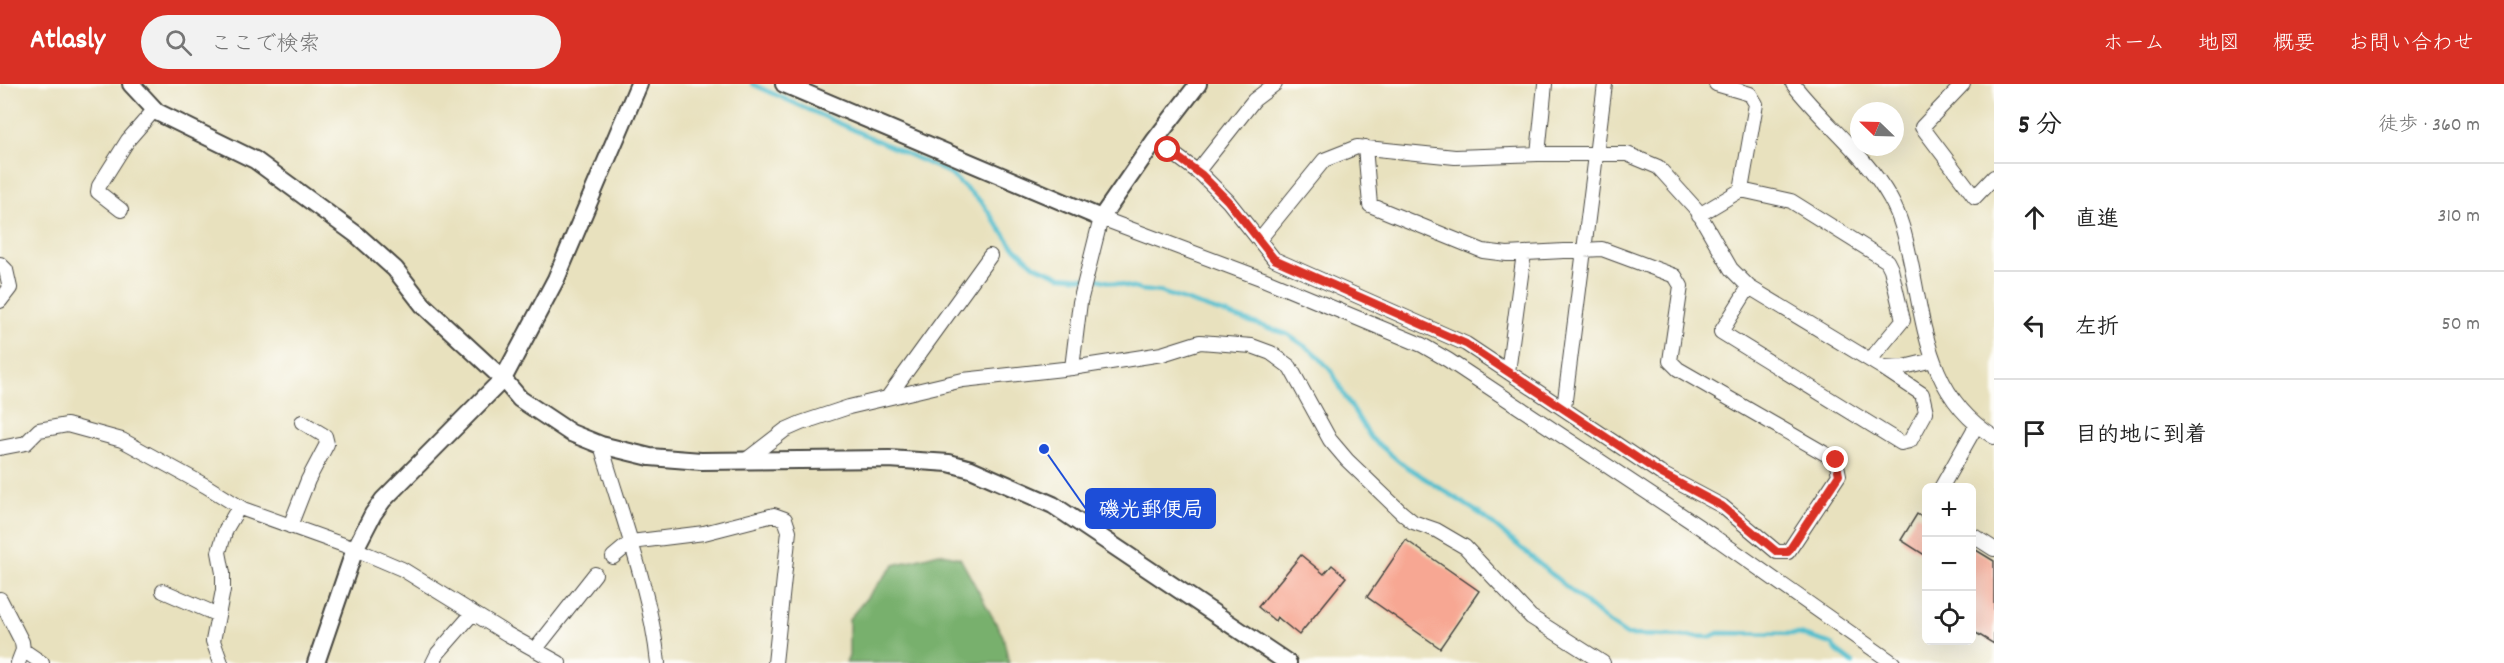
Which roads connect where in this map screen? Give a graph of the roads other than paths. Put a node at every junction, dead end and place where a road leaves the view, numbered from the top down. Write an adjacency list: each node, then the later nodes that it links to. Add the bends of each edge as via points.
1 (131, 84): 11 (street)
2 (639, 84): 34 (street, via 556,279)
3 (784, 84): 21 (street)
4 (1198, 84): 12 (street)
5 (1275, 84): 16 (street, via 1254,100)
6 (1545, 84): 15 (street)
7 (1605, 84): 14 (street)
8 (1716, 84): 18 (street, via 1750,94 1756,104)
9 (1793, 84): 30 (street, via 1863,160 1891,199 1903,224)
10 (1963, 84): 17 (street, via 1922,127 1974,197)
11 (155, 109): 19 (street, via 128,140 99,186 98,192); 34 (street, via 255,160 357,235 395,269 423,305)
12 (1155, 140): 16 (street); 21 (street)
13 (1365, 147): 15 (street, via 1455,157); 22 (street, via 1339,152 1324,160); 24 (street, via 1370,206 1483,251)
14 (1596, 153): 15 (street); 20 (street, via 1627,154 1658,167); 23 (street)
15 (1538, 154)
16 (1197, 172): 22 (street, via 1228,201)
17 (1994, 177)
18 (1741, 190): 20 (street); 29 (street, via 1791,201 1887,261 1903,320)
19 (121, 210)
20 (1699, 215): 27 (street, via 1731,269)
21 (1101, 218): 31 (street, via 1083,285); 68 (street, via 1422,345 1713,536)
22 (1259, 240): 33 (street, via 1274,259 1466,344)
23 (1583, 250): 24 (street); 36 (street); 36 (street, via 1602,249 1675,276 1681,286 1670,361 1836,460 1839,475 1788,552 1777,552 1722,506 1660,473)
24 (1524, 253): 33 (street)
25 (990, 256): 35 (street)
26 (0, 264): 28 (street, via 6,270 10,288)
27 (1749, 287): 29 (street); 32 (street, via 1721,332 1901,443 1910,441 1926,412 1922,394)
28 (0, 302)
29 (1869, 360): 32 (street)
30 (1933, 360): 32 (street, via 1904,368); 38 (street, via 1943,386)
31 (1072, 368): 35 (street, via 963,380); 67 (street, via 1162,354 1200,342 1252,346 1271,353 1290,367 1330,440 1402,513 1465,547 1531,617)
32 (1883, 368)
33 (1508, 372): 36 (street)
34 (504, 379): 40 (street, via 520,399 546,418); 48 (street, via 383,500)
35 (888, 397): 42 (street, via 785,430)
36 (1564, 408)
37 (302, 422): 45 (street, via 325,436 327,444)
38 (1976, 426): 39 (street); 43 (street)
39 (1994, 437)
40 (601, 445): 42 (street, via 650,457); 47 (street)
41 (0, 448): 44 (street, via 26,443 39,430 67,425 122,440)
42 (746, 460): 66 (street, via 889,459 949,463 987,474 1053,504)
43 (1944, 483)
44 (239, 507): 45 (street); 55 (street, via 221,540 223,590)
45 (290, 526): 48 (street)
46 (1974, 537): 49 (street)
47 (631, 542): 50 (street); 64 (street, via 656,637); 65 (street, via 704,533 774,515 785,519 789,531)
48 (355, 549): 54 (street, via 402,568); 61 (street)
49 (1994, 549)
50 (614, 557)
51 (595, 574): 57 (street)
52 (163, 591): 55 (street)
53 (0, 599): 56 (street)
54 (473, 612): 57 (street); 62 (street, via 438,652)
55 (218, 615): 60 (street, via 213,642)
56 (24, 650): 58 (street); 59 (street)
57 (535, 650): 63 (street)
58 (18, 663)
59 (42, 663)
60 (221, 663)
61 (316, 663)
62 (434, 663)
63 (559, 663)
64 (658, 663)
65 (775, 663)
66 (1288, 663)
67 (1604, 663)
68 (1893, 663)

